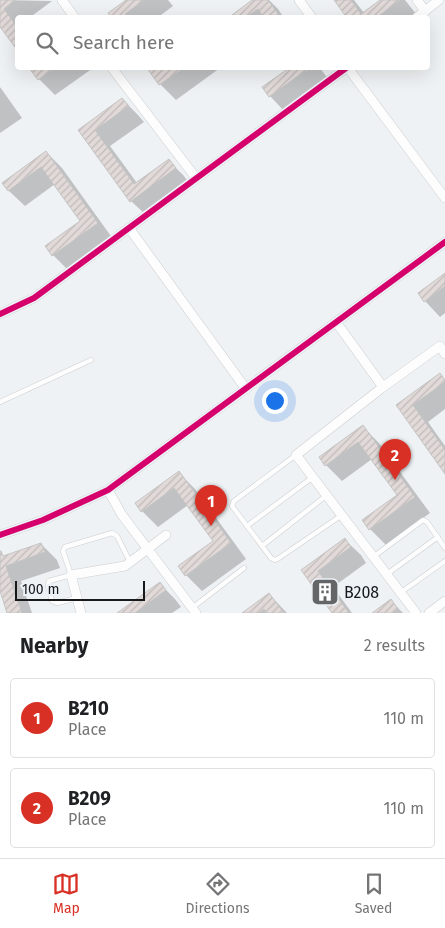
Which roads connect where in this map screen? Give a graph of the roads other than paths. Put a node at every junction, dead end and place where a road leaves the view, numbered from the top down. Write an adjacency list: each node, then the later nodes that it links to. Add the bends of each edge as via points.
1 (62, 0): 6 (street)
2 (299, 0): 7 (street)
3 (417, 0): 5 (street)
4 (439, 0): 5 (street)
5 (424, 11): 8 (street)
6 (73, 15)
7 (310, 15)
8 (419, 15)
9 (114, 70): 12 (street)
10 (344, 70): 12 (street)
11 (349, 70): 13 (street)
12 (196, 178): 14 (street)
13 (445, 198)
14 (129, 228): 16 (street, via 34,298); 21 (street)
15 (445, 242): 17 (street)
16 (0, 314)
17 (336, 322): 20 (street); 21 (street)
18 (445, 354): 20 (street, via 440,346)
19 (90, 360): 22 (lane)
20 (384, 387): 23 (street)
21 (246, 389): 25 (street)
22 (0, 402)
23 (296, 455): 24 (street); 28 (lane, via 234,502 232,506)
24 (313, 476): 26 (street); 28 (lane)
25 (108, 490): 29 (street, via 43,520); 34 (street)
26 (327, 495): 27 (street); 32 (lane)
27 (342, 515): 32 (lane, via 275,560); 35 (street)
28 (247, 526): 32 (lane)
29 (0, 535)
30 (166, 535): 34 (street)
31 (438, 537): 33 (lane); 35 (lane, via 423,520); 39 (lane)
32 (262, 546)
33 (445, 548)
34 (148, 549): 37 (street); 44 (street)
35 (374, 557): 39 (street)
36 (445, 561): 41 (lane)
37 (130, 562): 40 (street, via 125,566); 40 (lane, via 117,536 112,533 65,546)
38 (244, 568): 44 (lane)
39 (386, 574): 41 (street)
40 (71, 575): 42 (street); 42 (lane, via 49,581 48,586 52,601)
41 (400, 593): 46 (street)
42 (77, 598): 45 (street)
43 (445, 601): 47 (street)
44 (194, 611)
45 (81, 613)
46 (416, 613)
47 (429, 613)

